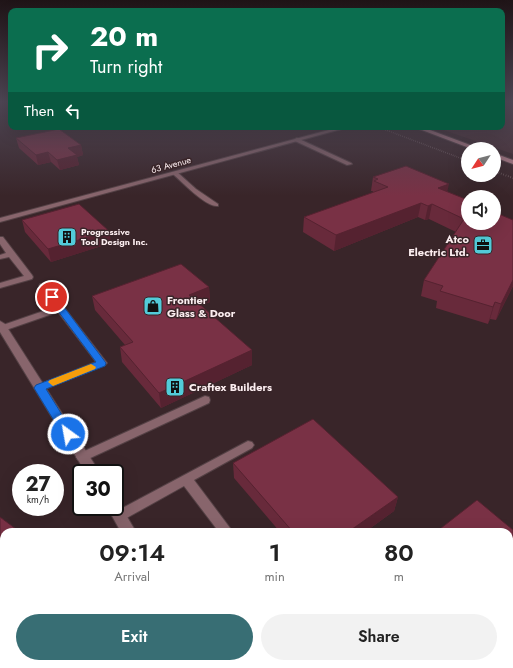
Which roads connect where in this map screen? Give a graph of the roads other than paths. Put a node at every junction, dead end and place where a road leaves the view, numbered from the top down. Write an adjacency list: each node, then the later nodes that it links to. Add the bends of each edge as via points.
1 (323, 133): 3 (street, 63 Avenue)
2 (433, 133): 4 (main road)
3 (297, 140): 7 (lane); 8 (street, 63 Avenue)
4 (461, 143)
5 (501, 158): 6 (main road)
6 (513, 162)
7 (349, 164)
8 (175, 173): 9 (lane); 10 (street, 63 Avenue)
9 (216, 205)
10 (0, 220)
11 (0, 239): 12 (lane)
12 (12, 254): 13 (lane); 14 (lane, via 29,277)
13 (0, 257)
14 (0, 286)
15 (43, 286): 16 (lane)
16 (60, 308): 17 (lane); 18 (lane, via 102,363)
17 (2, 326): 18 (street)
18 (40, 388): 21 (street)
19 (205, 400): 21 (lane)
20 (248, 445): 23 (lane)
21 (82, 457): 22 (street)
22 (86, 464)
23 (186, 479): 24 (lane); 27 (lane)
24 (124, 508)
25 (119, 516): 26 (street)
26 (126, 528)
27 (224, 528)

